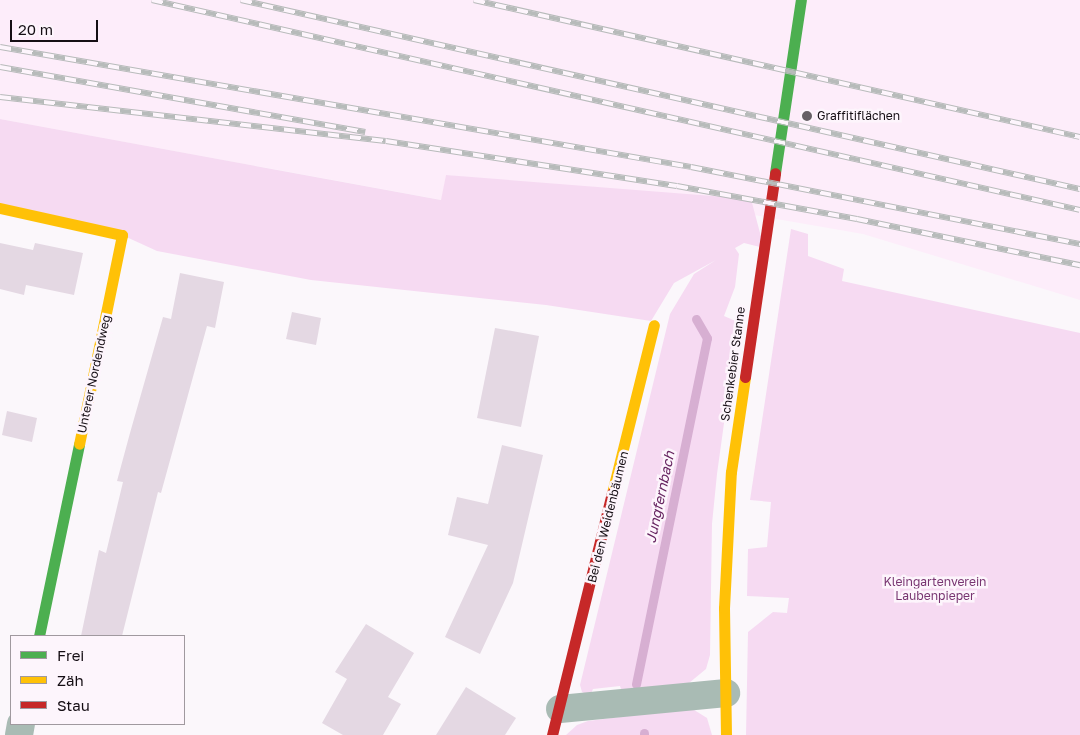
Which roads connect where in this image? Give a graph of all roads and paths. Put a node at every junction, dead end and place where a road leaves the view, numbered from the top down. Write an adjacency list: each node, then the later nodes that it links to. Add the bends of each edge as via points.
1 (801, 0): 5 (street, Schenkebier Stanne, via 731,472 724,608)
2 (0, 208): 4 (street, Unterer Nordendweg, via 122,235)
3 (654, 325): 6 (street, Bei den Weidenbäumen)
4 (39, 635)
5 (726, 693): 6 (street); 8 (street, Schenkebier Stanne)
6 (560, 709): 7 (street, Bei den Weidenbäumen)
7 (552, 735)
8 (726, 735)

